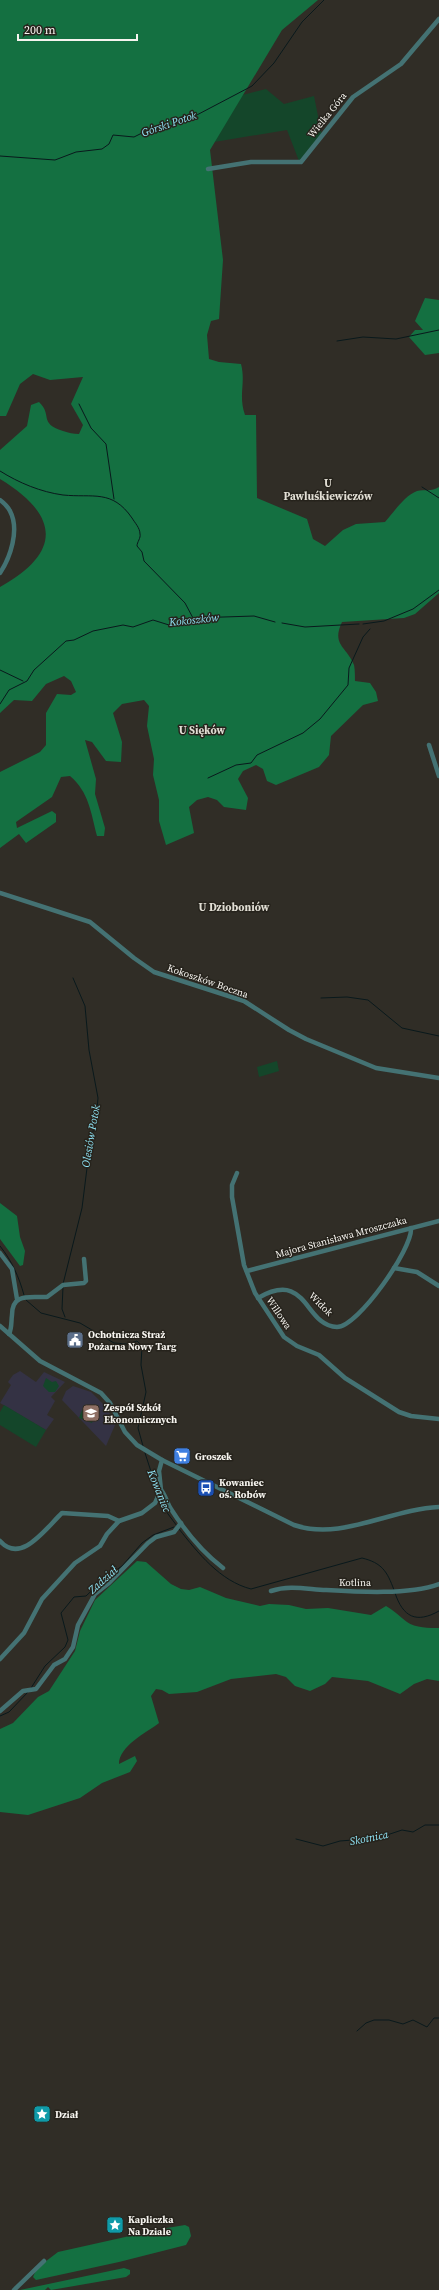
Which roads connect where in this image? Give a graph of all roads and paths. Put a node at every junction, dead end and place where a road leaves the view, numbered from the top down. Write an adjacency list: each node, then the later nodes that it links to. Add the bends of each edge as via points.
1 (439, 19): 2 (street, Wielka Góra, via 401,64 354,97 301,162 251,162)
2 (208, 169)
3 (0, 500): 4 (street, via 11,513 13,533 8,559)
4 (0, 574)
5 (429, 745): 6 (street)
6 (439, 776)
7 (0, 893): 8 (street, Kokoszków Boczna, via 90,922 154,972 244,1001 306,1039 376,1068)
8 (439, 1078)
9 (237, 1173): 15 (street, Willowa, via 232,1185 232,1197 241,1254)
10 (439, 1220): 11 (street, Majora Stanisława Mroszczaka)
11 (411, 1228): 14 (street, Widok, via 410,1238); 15 (street, Majora Stanisława Mroszczaka)
12 (0, 1253): 17 (street, via 12,1269)
13 (84, 1258): 17 (street, via 84,1283 63,1285 47,1297)
14 (394, 1268): 16 (street, via 417,1272); 18 (street, Widok, via 372,1300 355,1318 341,1326 332,1326 324,1322 294,1291 268,1293)
15 (247, 1271): 18 (street, Willowa)
16 (439, 1286)
17 (19, 1298): 20 (street, via 14,1303)
18 (258, 1298): 21 (street, Willowa, via 289,1342 319,1355 345,1378 399,1412)
19 (0, 1326): 20 (street)
20 (9, 1334): 22 (street, via 49,1367 101,1393 110,1403 125,1432 137,1445)
21 (439, 1419)
22 (162, 1460): 23 (street, via 159,1471); 24 (street, via 288,1522 310,1529 338,1529)
23 (161, 1491): 25 (street, via 157,1500 142,1513); 26 (street)
24 (439, 1507)
25 (119, 1521): 27 (street, via 108,1516 62,1512 23,1548 14,1551 6,1548); 31 (street, via 100,1546 75,1562 42,1599 24,1633)
26 (181, 1523): 28 (street, via 210,1558); 32 (street, via 174,1532 156,1537 148,1543 95,1594 78,1625 73,1647 65,1659 54,1666 39,1687 21,1693)
27 (0, 1541)
28 (223, 1568)
29 (439, 1584): 30 (street, Kotlina, via 427,1588 388,1591 295,1587)
30 (271, 1591)
31 (0, 1659)
32 (0, 1711)
33 (44, 2261): 34 (street)
34 (14, 2290)

